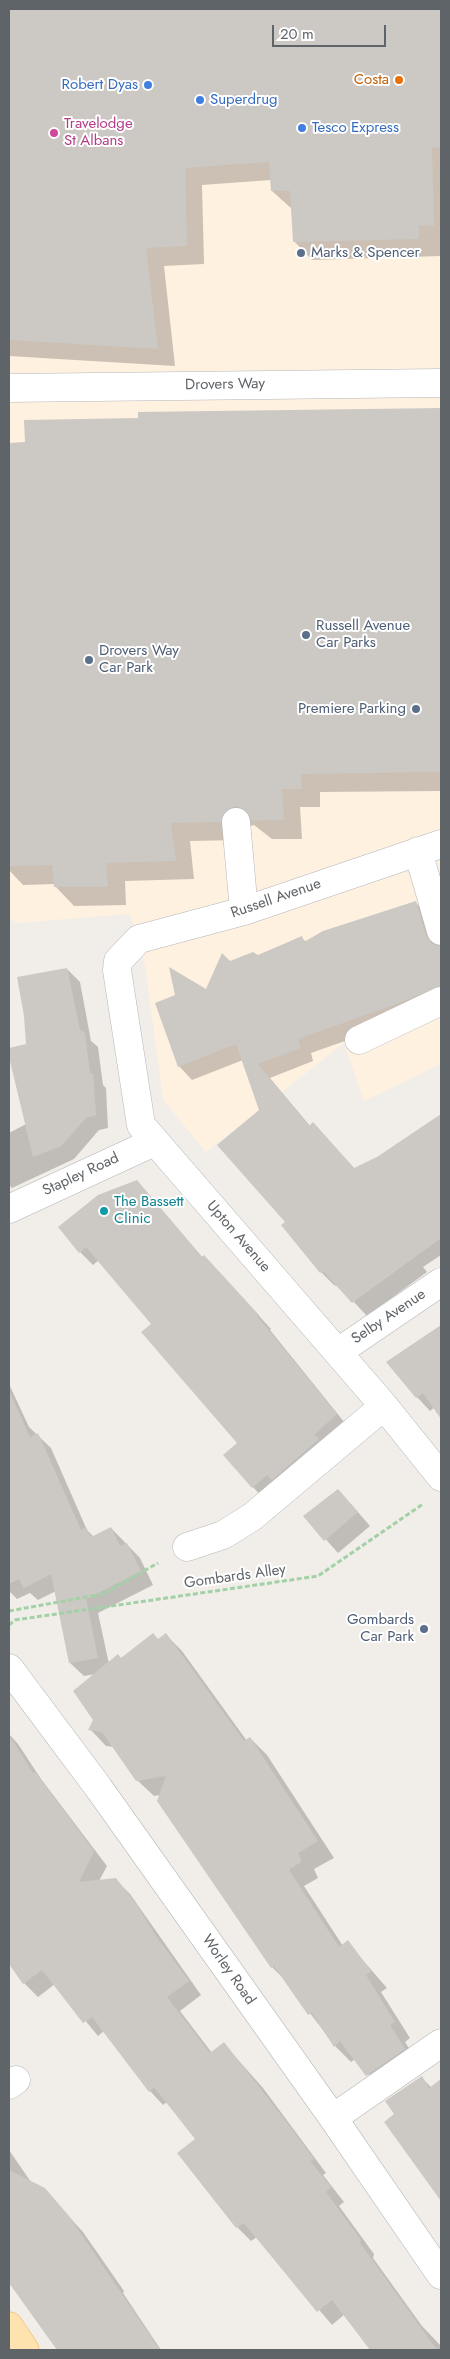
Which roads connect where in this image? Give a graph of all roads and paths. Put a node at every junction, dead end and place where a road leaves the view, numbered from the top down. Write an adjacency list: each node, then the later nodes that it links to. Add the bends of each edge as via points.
1 (441, 383): 2 (street, Drovers Way)
2 (9, 388)
3 (236, 822): 5 (street)
4 (430, 848): 5 (street, Russell Avenue); 6 (street)
5 (244, 911): 7 (street, Russell Avenue, via 139,939)
6 (441, 931)
7 (118, 961): 10 (street, Upton Avenue, via 141,1125)
8 (441, 1001): 9 (street)
9 (359, 1040)
10 (154, 1142): 11 (street, Stapley Road); 13 (street, Upton Avenue)
11 (9, 1209)
12 (441, 1282): 13 (street, Selby Avenue)
13 (338, 1352): 14 (street, Upton Avenue)
14 (384, 1406): 15 (street, Upton Avenue); 17 (street, via 252,1517 223,1535)
15 (441, 1476)
16 (425, 1502): 19 (path, Gombards Alley, via 318,1576 15,1620)
17 (187, 1547): 18 (path, via 103,1594)
18 (9, 1612)
19 (9, 1624)
20 (9, 1668): 22 (street, Worley Road, via 98,1787)
21 (441, 2043): 22 (street)
22 (333, 2118): 23 (street, Worley Road)
23 (441, 2275)
24 (9, 2326): 25 (main road)
25 (25, 2350)

